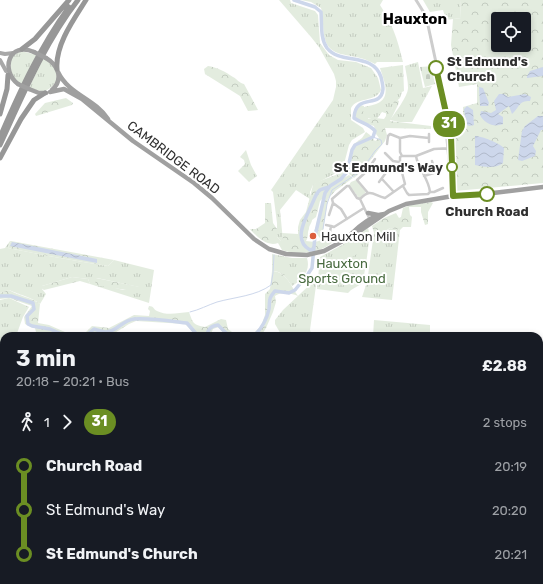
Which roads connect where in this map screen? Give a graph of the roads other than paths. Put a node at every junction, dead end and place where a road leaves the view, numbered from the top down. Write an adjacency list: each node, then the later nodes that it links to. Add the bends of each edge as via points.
1 (69, 0): 6 (highway, via 35,39)
2 (74, 0): 17 (highway, via 40,53)
3 (78, 0): 20 (highway, via 39,61)
4 (86, 0): 10 (highway, via 63,41 57,61)
5 (416, 0): 22 (street, via 424,12 431,37)
6 (22, 49): 8 (highway); 10 (highway, bridge, via 46,58 54,63)
7 (0, 53): 8 (main road)
8 (13, 53): 11 (highway, via 7,61)
9 (0, 60): 11 (main road)
10 (58, 70): 12 (highway, via 58,82); 14 (highway, CAMBRIDGE ROAD, via 65,84 96,106)
11 (7, 73): 12 (highway, bridge, via 18,84 39,93); 13 (highway, via 8,85)
12 (48, 92): 14 (highway, CAMBRIDGE ROAD, via 66,90 82,99); 26 (highway, via 34,100)
13 (0, 114)
14 (109, 121): 52 (highway, CAMBRIDGE ROAD, via 133,141 194,183 258,242 269,249 293,255 315,253 349,237)
15 (446, 131): 21 (street)
16 (429, 134): 18 (street, via 429,140 410,136)
17 (0, 136)
18 (400, 138): 19 (street, via 390,134); 24 (street)
19 (387, 144)
20 (0, 145)
21 (446, 148): 22 (street); 25 (street, via 434,149); 30 (street)
22 (452, 148): 43 (street)
23 (385, 153): 29 (street)
24 (402, 156): 25 (street); 29 (street)
25 (416, 156): 34 (street)
26 (0, 158)
27 (375, 159): 42 (street, via 357,180)
28 (432, 161): 33 (street)
29 (399, 162): 37 (street, via 405,182)
30 (449, 164)
31 (388, 170): 35 (street)
32 (440, 171): 33 (street)
33 (435, 172): 34 (street)
34 (424, 176): 41 (street)
35 (382, 178): 36 (street); 40 (street)
36 (379, 182)
37 (403, 186): 40 (street); 41 (street, via 409,195)
38 (543, 187): 43 (highway)
39 (443, 188): 41 (street)
40 (393, 191): 42 (street, via 384,198)
41 (430, 192)
42 (368, 193): 44 (street)
43 (453, 196): 48 (highway, via 406,204)
44 (360, 199): 45 (street, via 347,186 335,195); 46 (street)
45 (333, 203): 49 (street); 51 (street, via 341,209)
46 (364, 208): 47 (street); 51 (street)
47 (368, 213): 50 (highway); 52 (street)
48 (384, 214): 50 (highway); 52 (highway)
49 (328, 215)
50 (378, 215): 52 (highway)
51 (347, 219): 54 (street, via 334,227)
52 (372, 221)
53 (326, 224): 54 (street)
54 (331, 226): 55 (street)
55 (330, 232)

